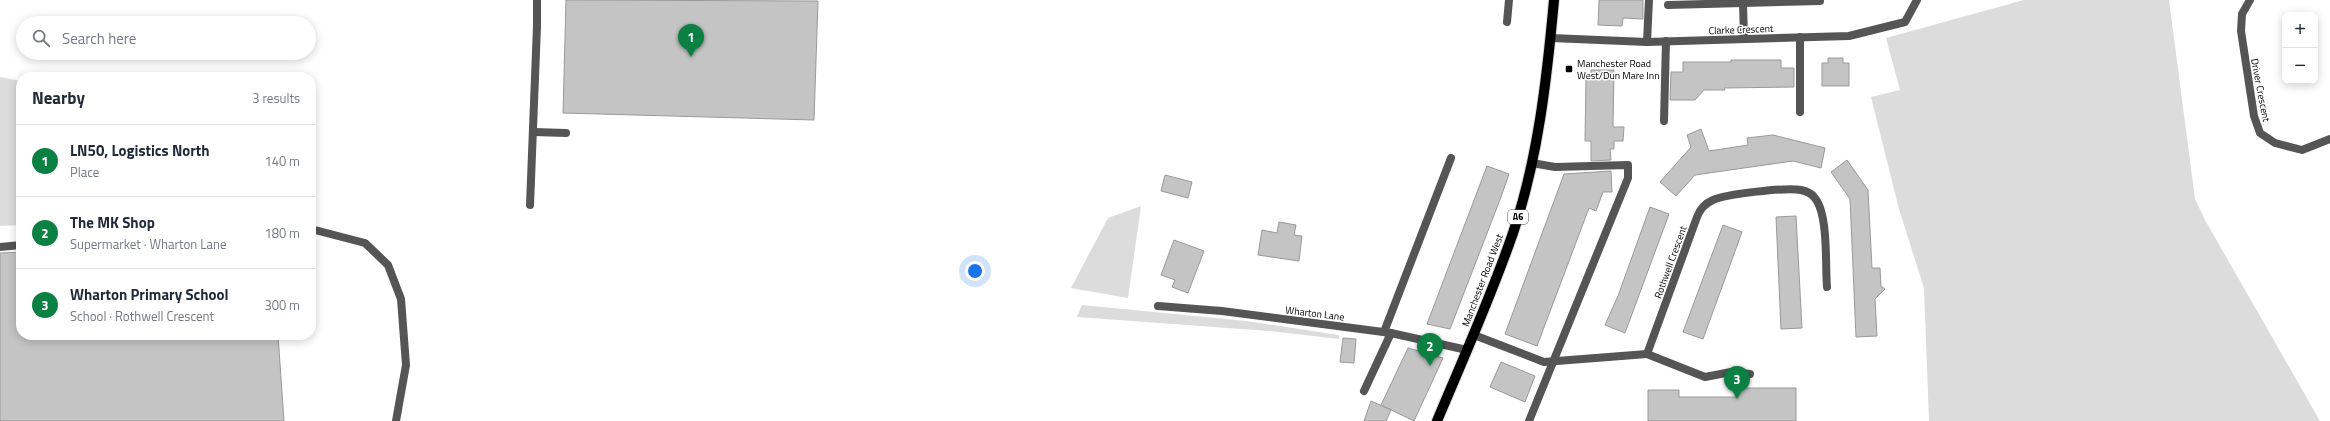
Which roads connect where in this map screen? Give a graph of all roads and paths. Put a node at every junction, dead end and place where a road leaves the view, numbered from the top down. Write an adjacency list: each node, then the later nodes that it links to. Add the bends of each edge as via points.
1 (537, 0): 18 (street)
2 (1509, 0): 10 (street)
3 (1554, 0): 12 (main road, Manchester Road West / A6)
4 (1649, 0): 15 (street)
5 (1917, 0): 11 (street, Clarke Crescent, via 1905,22 1850,36)
6 (2250, 0): 20 (street, Driver Crescent, via 2242,14 2241,31 2254,116 2260,133 2275,143 2302,150)
7 (1820, 1): 8 (street)
8 (1743, 3): 9 (street); 13 (street)
9 (1668, 4)
10 (1507, 22)
11 (1800, 37): 13 (street, Clarke Crescent); 16 (street)
12 (1551, 38): 15 (street, Clarke Crescent); 22 (main road, Manchester Road West / A6)
13 (1744, 39): 14 (street, Clarke Crescent)
14 (1666, 41): 15 (street, Clarke Crescent); 17 (street)
15 (1647, 42)
16 (1800, 112)
17 (1664, 121)
18 (534, 132): 19 (street); 23 (street)
19 (566, 133)
20 (2330, 139)
21 (1451, 158): 29 (street)
22 (1532, 163): 30 (main road, Manchester Road West / A6, via 1513,232); 33 (street, via 1555,167 1628,165 1628,178)
23 (530, 205)
24 (316, 230): 36 (street, via 366,243 388,265 401,300 406,365)
25 (16, 245): 26 (street)
26 (0, 247)
27 (1827, 287): 32 (street, Rothwell Crescent, via 1822,212 1820,205 1808,192 1790,189 1714,199 1700,210)
28 (1158, 306): 29 (street, Wharton Lane, via 1222,311)
29 (1388, 332): 31 (street, Wharton Lane); 35 (street)
30 (1474, 335): 31 (main road, Manchester Road West / A6); 33 (street, via 1537,361)
31 (1467, 350): 37 (main road, Manchester Road West / A6)
32 (1647, 354): 33 (street); 34 (street, via 1705,377 1731,372)
33 (1553, 362): 38 (street)
34 (1750, 374)
35 (1364, 391)
36 (396, 421)
37 (1437, 421)
38 (1529, 421)

